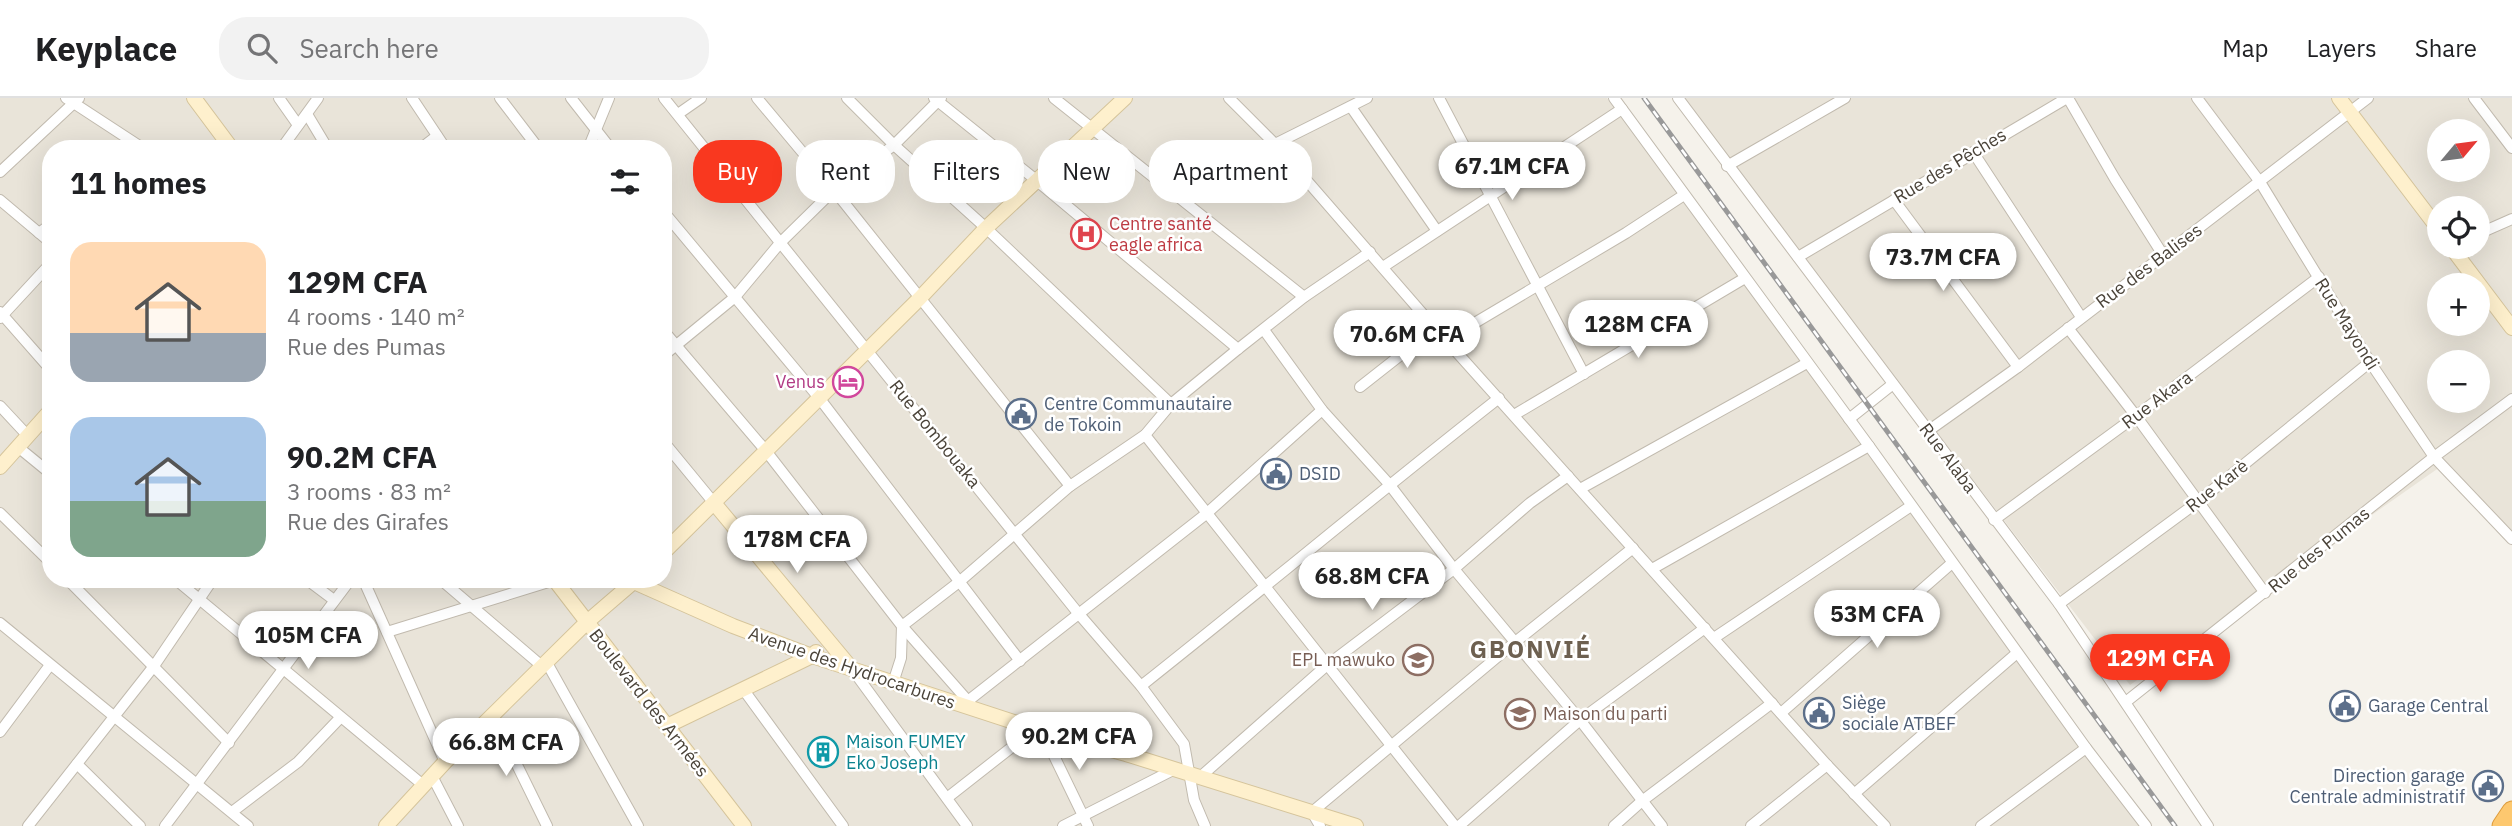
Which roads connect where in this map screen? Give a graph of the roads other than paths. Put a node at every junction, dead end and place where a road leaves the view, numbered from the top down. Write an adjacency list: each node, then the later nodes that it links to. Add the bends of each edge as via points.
1 (194, 98): 37 (main road)
2 (279, 98): 32 (street)
3 (318, 98): 30 (street)
4 (412, 98): 35 (street)
5 (500, 98): 42 (street)
6 (571, 98): 34 (street)
7 (609, 98): 34 (street)
8 (664, 98): 31 (street, Rue Bombouaka)
9 (701, 98): 31 (street)
10 (757, 98): 49 (street)
11 (847, 98): 45 (street)
12 (1054, 98): 33 (street)
13 (1125, 98): 33 (main road)
14 (1229, 98): 46 (street)
15 (1367, 98): 27 (street)
16 (1439, 98): 59 (street)
17 (1614, 98): 28 (street)
18 (1678, 98): 53 (street, Rue Alaba)
19 (1845, 98): 53 (street)
20 (2067, 98): 52 (street, Rue des Pêches); 75 (street)
21 (2197, 98): 56 (street, Rue Mayondi)
22 (2339, 98): 29 (main road)
23 (2368, 98): 29 (street, Rue des Balises)
24 (2474, 98): 51 (street)
25 (938, 99): 48 (street); 55 (street)
26 (73, 100): 36 (street); 54 (street)
27 (1351, 107): 47 (street); 70 (street)
28 (1622, 109): 58 (street); 59 (street)
29 (2349, 112): 56 (street, Rue des Balises); 64 (main road)
30 (307, 114): 32 (street); 39 (street)
31 (678, 114): 73 (street, Rue Bombouaka)
32 (298, 125): 38 (street)
33 (1091, 127): 55 (main road); 84 (street)
34 (595, 130): 43 (street); 44 (street)
35 (437, 136): 40 (street); 41 (street)
36 (119, 140)
37 (225, 140)
38 (287, 140)
39 (323, 140)
40 (432, 140)
41 (440, 140)
42 (531, 140)
43 (591, 140)
44 (603, 140)
45 (889, 140)
46 (1271, 140)
47 (1283, 140)
48 (895, 144)
49 (796, 145)
50 (895, 146): 67 (street)
51 (2512, 148)
52 (1973, 152): 61 (street, Rue des Pêches); 87 (street)
53 (1727, 166): 76 (street, Rue Alaba)
54 (0, 172)
55 (1036, 180): 67 (main road); 96 (street)
56 (2260, 182): 75 (street, Rue des Balises); 80 (street, Rue Mayondi)
57 (1312, 186): 74 (street)
58 (1684, 195): 81 (street); 82 (street)
59 (1491, 197): 70 (street); 82 (street)
60 (0, 200): 71 (street)
61 (1894, 200): 76 (street, Rue des Pêches); 101 (street)
62 (821, 203): 73 (street)
63 (844, 203): 85 (street)
64 (2427, 215)
65 (2512, 219): 68 (street)
66 (672, 222): 83 (street)
67 (986, 228): 85 (main road); 108 (street)
68 (2490, 228)
69 (42, 231): 71 (street)
70 (1437, 231): 78 (street)
71 (39, 233): 72 (street)
72 (42, 236)
73 (780, 243): 83 (street); 97 (street, Rue Bombouaka)
74 (1370, 252): 78 (street); 84 (street)
75 (2164, 255): 87 (street, Rue des Balises)
76 (1798, 257): 103 (street, Rue Alaba)
77 (2460, 259): 90 (main road)
78 (1383, 267): 88 (street)
79 (42, 272): 86 (street)
80 (2319, 277): 99 (street, Rue Mayondi); 112 (street, Rue Akara)
81 (1745, 278): 100 (street); 102 (street)
82 (1538, 286): 92 (street); 102 (street)
83 (735, 297): 94 (street); 106 (street)
84 (1304, 297): 91 (street)
85 (920, 298): 97 (main road); 126 (street)
86 (1, 315): 98 (street)
87 (2081, 317): 89 (street, Rue des Balises)
88 (1435, 328): 92 (street); 104 (street)
89 (2068, 328): 101 (street, Rue des Balises); 112 (street)
90 (2512, 328)
91 (1264, 330): 96 (street); 110 (street)
92 (1446, 340): 105 (street)
93 (672, 341): 94 (street)
94 (675, 345): 95 (street); 119 (street)
95 (672, 348)
96 (1238, 349): 108 (street)
97 (867, 350): 106 (main road); 134 (street, Rue Bombouaka)
98 (42, 360)
99 (2370, 362): 121 (street, Rue Mayondi); 128 (street, Rue Karè)
100 (1807, 363): 113 (street); 127 (street)
101 (2018, 367): 115 (street, Rue des Balises)
102 (1584, 374): 111 (street)
103 (1893, 384): 113 (street); 115 (street, Rue Alaba)
104 (1360, 387)
105 (1499, 398): 111 (street); 125 (street)
106 (820, 399): 119 (main road); 142 (street)
107 (2512, 399): 121 (street, Rue des Pumas)
108 (1171, 404): 116 (street)
109 (0, 405): 117 (street)
110 (1322, 410): 125 (street); 132 (street)
111 (1514, 415): 124 (street)
112 (2136, 416): 128 (street); 133 (street, Rue Akara)
113 (1849, 419): 118 (street)
114 (42, 420): 117 (main road)
115 (1928, 431): 133 (street, Rue Alaba)
116 (1144, 435): 126 (street); 132 (street)
117 (23, 441): 122 (street); 123 (main road)
118 (1869, 446): 130 (street); 141 (street)
119 (766, 451): 129 (main road); 163 (street)
120 (672, 452): 129 (street)
121 (2434, 457): 135 (street, Rue Mayondi); 155 (street, Rue des Pumas)
122 (42, 463)
123 (0, 467)
124 (1568, 476): 127 (street); 140 (street)
125 (1389, 484): 140 (street); 154 (street)
126 (1070, 486): 134 (street)
127 (1580, 489): 137 (street)
128 (2199, 501): 155 (street); 158 (street, Rue Karè)
129 (714, 503): 136 (main road); 166 (main road)
130 (1911, 506): 139 (street); 167 (street)
131 (0, 513): 138 (street)
132 (1206, 514): 154 (street); 160 (street)
133 (1994, 520): 158 (street, Rue Alaba)
134 (1014, 533): 142 (street); 160 (street, Rue Bombouaka)
135 (2512, 538)
136 (672, 544)
137 (1633, 548): 141 (street); 168 (street)
138 (42, 555)
139 (1952, 563): 169 (street); 184 (street)
140 (1454, 569): 168 (street); 175 (street)
141 (1652, 569): 164 (street)
142 (959, 582): 163 (street); 171 (street)
143 (75, 588): 174 (street)
144 (185, 588): 156 (street)
145 (206, 588): 156 (street)
146 (318, 588): 157 (street)
147 (344, 588): 157 (street)
148 (367, 588): 165 (street)
149 (450, 588): 159 (street)
150 (530, 588): 159 (street)
151 (561, 588): 161 (main road, Boulevard des Armées)
152 (625, 588): 161 (main road)
153 (651, 588): 170 (main road, Avenue des Hydrocarbures)
154 (1265, 588): 175 (street); 179 (street)
155 (2264, 593): 181 (street, Rue des Pumas)
156 (198, 599): 174 (street); 176 (street)
157 (334, 600): 176 (street)
158 (2059, 604): 181 (street, Rue Alaba)
159 (471, 607): 165 (street); 173 (street)
160 (1078, 613): 171 (street); 179 (street, Rue Bombouaka)
161 (587, 622): 173 (main road); 189 (main road, Boulevard des Armées)
162 (0, 623): 172 (street)
163 (902, 626): 178 (street, via 901,658); 183 (street)
164 (1705, 628): 167 (street); 188 (street)
165 (387, 632): 195 (street)
166 (827, 638): 170 (main road); 177 (main road)
167 (1714, 638): 182 (street)
168 (1514, 643): 188 (street); 193 (street)
169 (2017, 653): 194 (street); 202 (street)
170 (812, 656): 177 (main road, Avenue des Hydrocarbures); 180 (main road)
171 (1020, 661): 183 (street)
172 (50, 665): 186 (street); 191 (street)
173 (545, 665): 185 (main road); 215 (street)
174 (154, 666): 186 (street); 192 (street)
175 (1326, 666): 193 (street); 199 (street)
176 (282, 669): 187 (street); 192 (street)
177 (852, 669): 178 (main road, Avenue des Hydrocarbures); 203 (street)
178 (893, 683): 183 (main road, Avenue des Hydrocarbures)
179 (1141, 687): 199 (street, Rue Bombouaka, via 1184,744)
180 (743, 690): 189 (main road); 217 (street)
181 (2127, 701): 230 (street, Rue Alaba)
182 (1772, 703): 184 (street); 204 (street)
183 (965, 704): 190 (main road, Avenue des Hydrocarbures)
184 (1781, 713): 197 (street)
185 (493, 716): 195 (main road); 214 (street)
186 (114, 717): 196 (street); 201 (street)
187 (340, 718): 200 (street); 206 (street)
188 (1580, 720): 204 (street); 223 (street)
189 (667, 726): 216 (main road, Boulevard des Armées)
190 (1038, 730): 198 (main road, Avenue des Hydrocarbures); 203 (street); 207 (street)
191 (0, 732)
192 (229, 743): 201 (street)
193 (1391, 746): 205 (street); 223 (street)
194 (2086, 748): 228 (street); 229 (street)
195 (445, 762): 200 (main road)
196 (78, 764): 208 (street); 209 (street)
197 (1827, 765): 202 (street); 226 (street)
198 (1174, 770): 199 (main road, Avenue des Hydrocarbures); 207 (street)
199 (1195, 777): 205 (main road, Avenue des Hydrocarbures); 220 (street, Rue Bombouaka, via 1194,800)
200 (427, 781): 212 (main road); 213 (street)
201 (197, 784): 206 (street); 210 (street)
202 (1854, 794): 227 (street)
203 (947, 798): 218 (street)
204 (1642, 801): 224 (street); 225 (street)
205 (1312, 811): 221 (street); 222 (main road, Avenue des Hydrocarbures)
206 (233, 818): 211 (street)
207 (1086, 821): 219 (street)
208 (28, 826)
209 (141, 826)
210 (165, 826)
211 (248, 826)
212 (386, 826)
213 (458, 826)
214 (547, 826)
215 (638, 826)
216 (744, 826)
217 (843, 826)
218 (967, 826)
219 (1063, 826)
220 (1205, 826)
221 (1320, 826)
222 (1356, 826)
223 (1457, 826)
224 (1614, 826)
225 (1662, 826)
226 (1751, 826)
227 (1885, 826)
228 (1982, 826)
229 (2146, 826)
230 (2208, 826)

